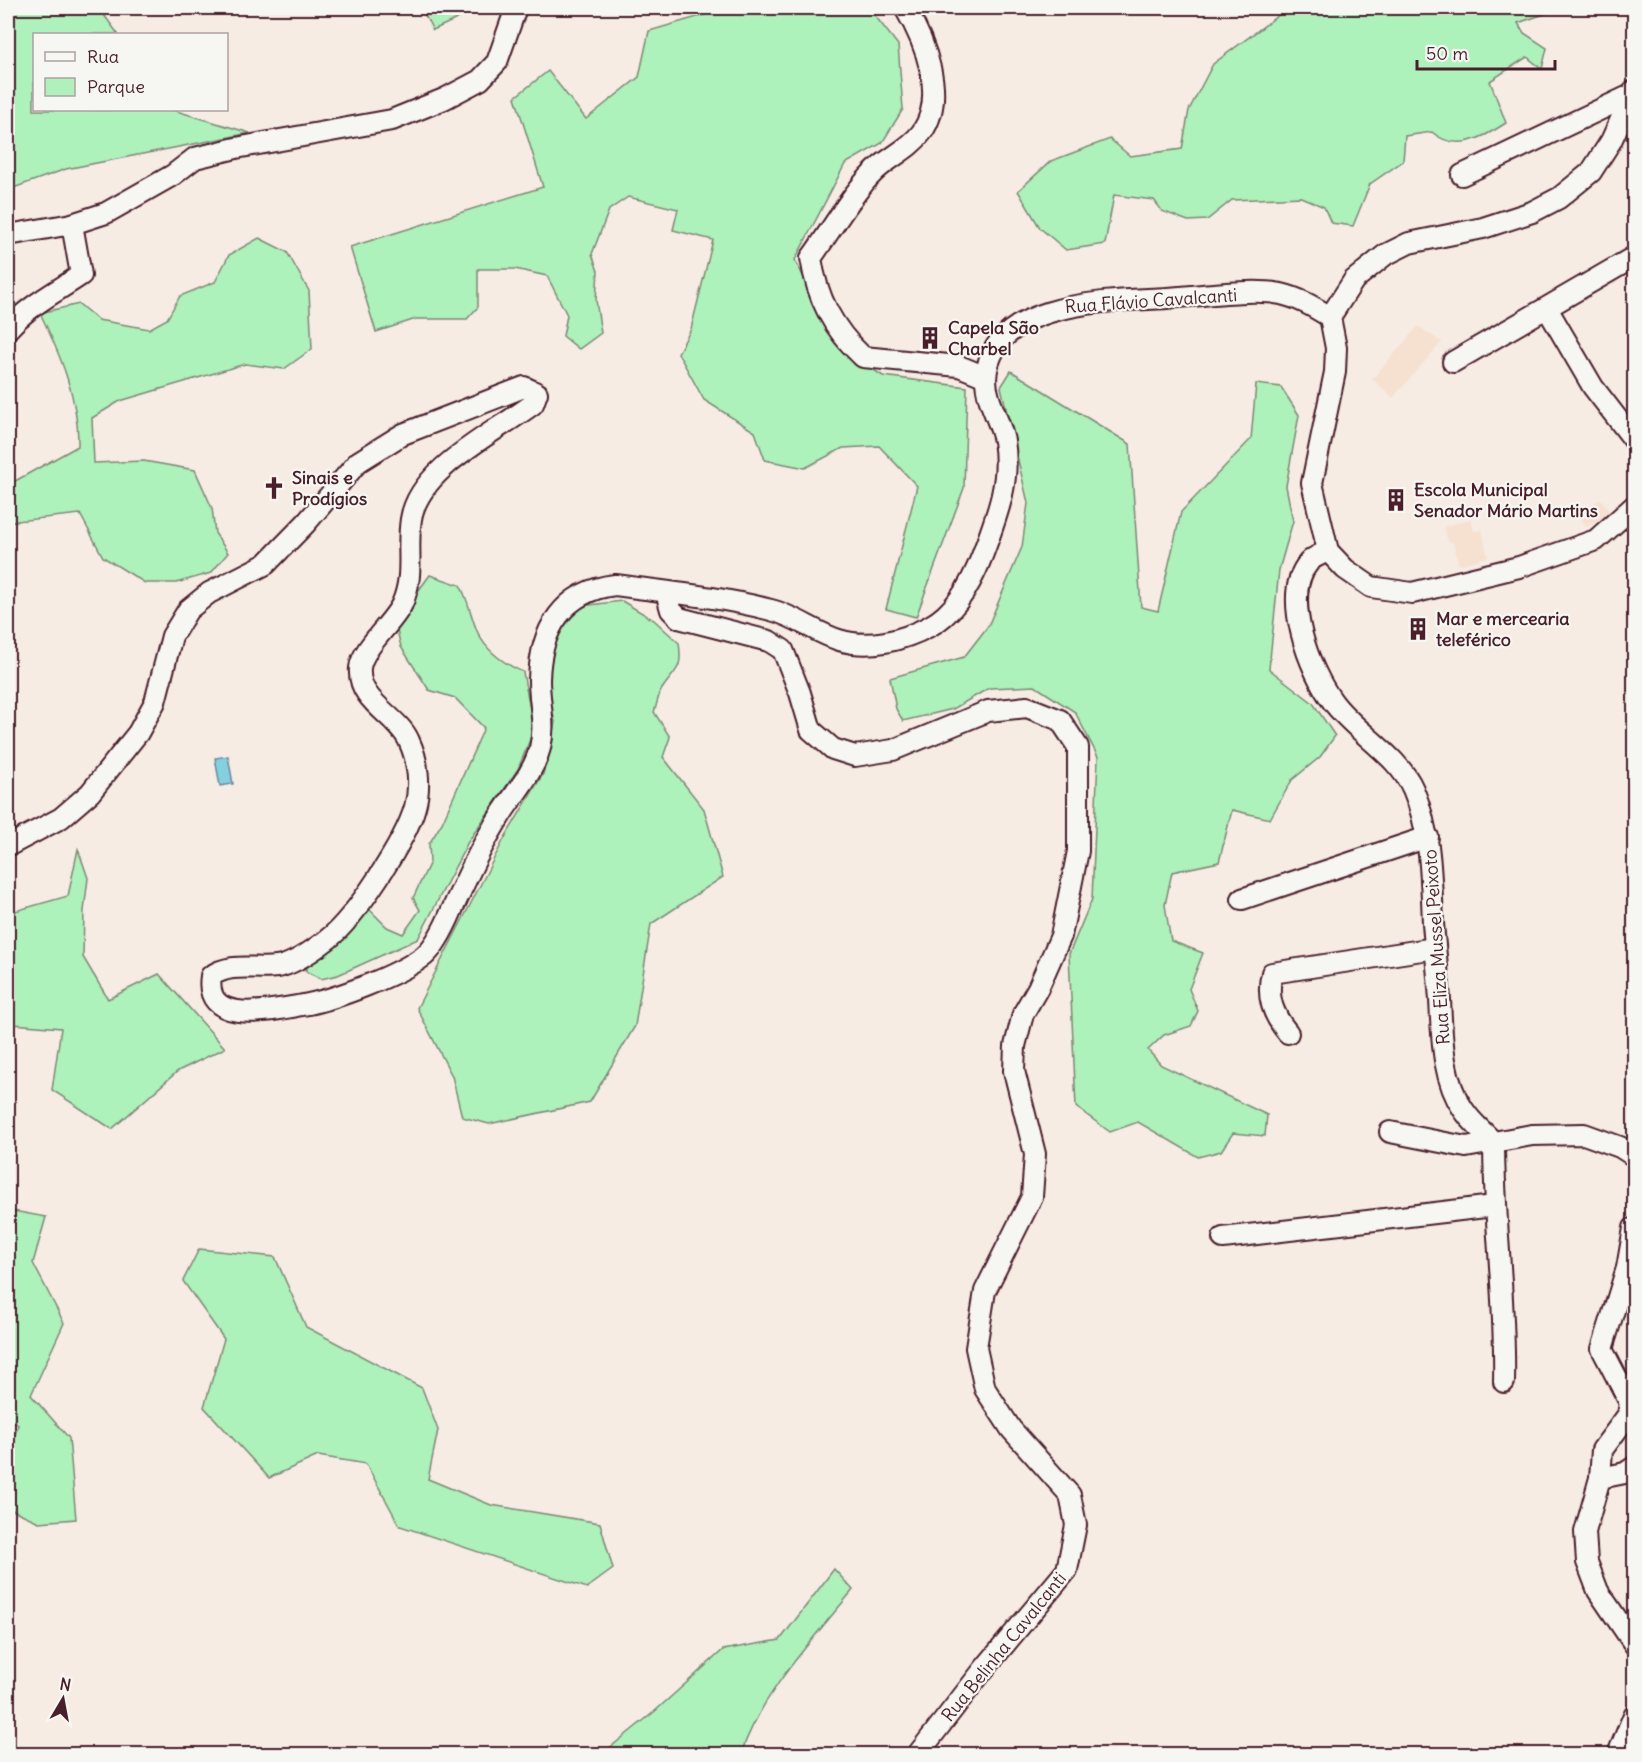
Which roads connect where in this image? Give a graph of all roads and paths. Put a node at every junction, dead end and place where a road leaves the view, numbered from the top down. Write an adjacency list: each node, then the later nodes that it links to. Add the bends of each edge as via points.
1 (516, 8): 5 (street, via 497,62 480,80 444,99 392,120 195,158 106,213)
2 (905, 8): 12 (street, via 919,32 934,104 922,132 873,173 811,258 815,288 835,324 863,357 959,366)
3 (1634, 92): 4 (street); 9 (street, via 1611,141 1590,172 1559,198 1532,213 1409,243 1385,255 1354,280)
4 (1462, 175)
5 (72, 224): 6 (street); 10 (street, via 81,275 22,313)
6 (8, 235)
7 (1635, 257): 8 (street)
8 (1548, 310): 11 (street); 13 (street, via 1593,387)
9 (1329, 317): 12 (street, Rua Flávio Cavalcanti, via 1308,303 1280,293 1117,300 1055,308 1026,319 1001,342); 15 (street, via 1336,348 1335,372 1312,483)
10 (8, 328)
11 (1453, 362)
12 (986, 377): 16 (street, via 1004,442 1002,500 974,577 956,604 932,625 898,639 865,645 838,639 773,610)
13 (1635, 440)
14 (1635, 506): 15 (street, via 1596,540 1519,567 1412,593 1371,586 1345,569)
15 (1328, 551): 17 (street, Rua Eliza Mussel Peixoto, via 1310,561 1299,579 1296,602 1314,669 1333,702 1395,763 1412,787)
16 (666, 592): 18 (street, via 615,585 595,587 580,594 562,611 549,630 543,649 539,681 544,718 533,772 475,858 445,925 425,955 322,1002 254,1012 231,1009 215,1002 209,991 211,976 224,968 279,967 330,937 359,904 404,834 416,807 417,767 409,739 379,709 363,684 360,668 365,655 401,606 411,582 411,518 420,495 461,454 533,404 537,393 524,387 507,392 403,434 358,462 266,564 209,593 188,610 172,636 155,702 138,733 90,793 61,818); 33 (street, Rua Belinha Cavalcanti, via 671,610 679,618 769,641 783,650 812,730 833,749 855,756 893,750 988,711 1027,707 1060,720 1078,747 1078,851 1061,936 1023,1014 1015,1046 1014,1071 1035,1154 1032,1197 985,1291 976,1348 985,1389 1011,1428 1070,1495 1076,1525 1067,1570)
17 (1428, 837): 19 (street); 20 (street, Rua Eliza Mussel Peixoto)
18 (8, 846)
19 (1242, 899)
20 (1435, 948): 21 (street, via 1272,973 1274,1017); 23 (street, Rua Eliza Mussel Peixoto, via 1449,1079 1463,1110)
21 (1288, 1033)
22 (1390, 1132): 23 (street, via 1466,1147)
23 (1494, 1143): 24 (street, via 1532,1135 1584,1134); 25 (street)
24 (1635, 1156)
25 (1494, 1206): 27 (street); 28 (street, via 1503,1293)
26 (1635, 1228): 30 (street, via 1602,1349 1630,1403 1628,1415 1602,1450)
27 (1223, 1238)
28 (1504, 1382)
29 (1635, 1467): 30 (street)
30 (1600, 1478): 31 (street, via 1585,1532 1587,1562 1598,1591)
31 (1635, 1644)
32 (1635, 1715): 34 (street)
33 (918, 1755)
34 (1618, 1755)

